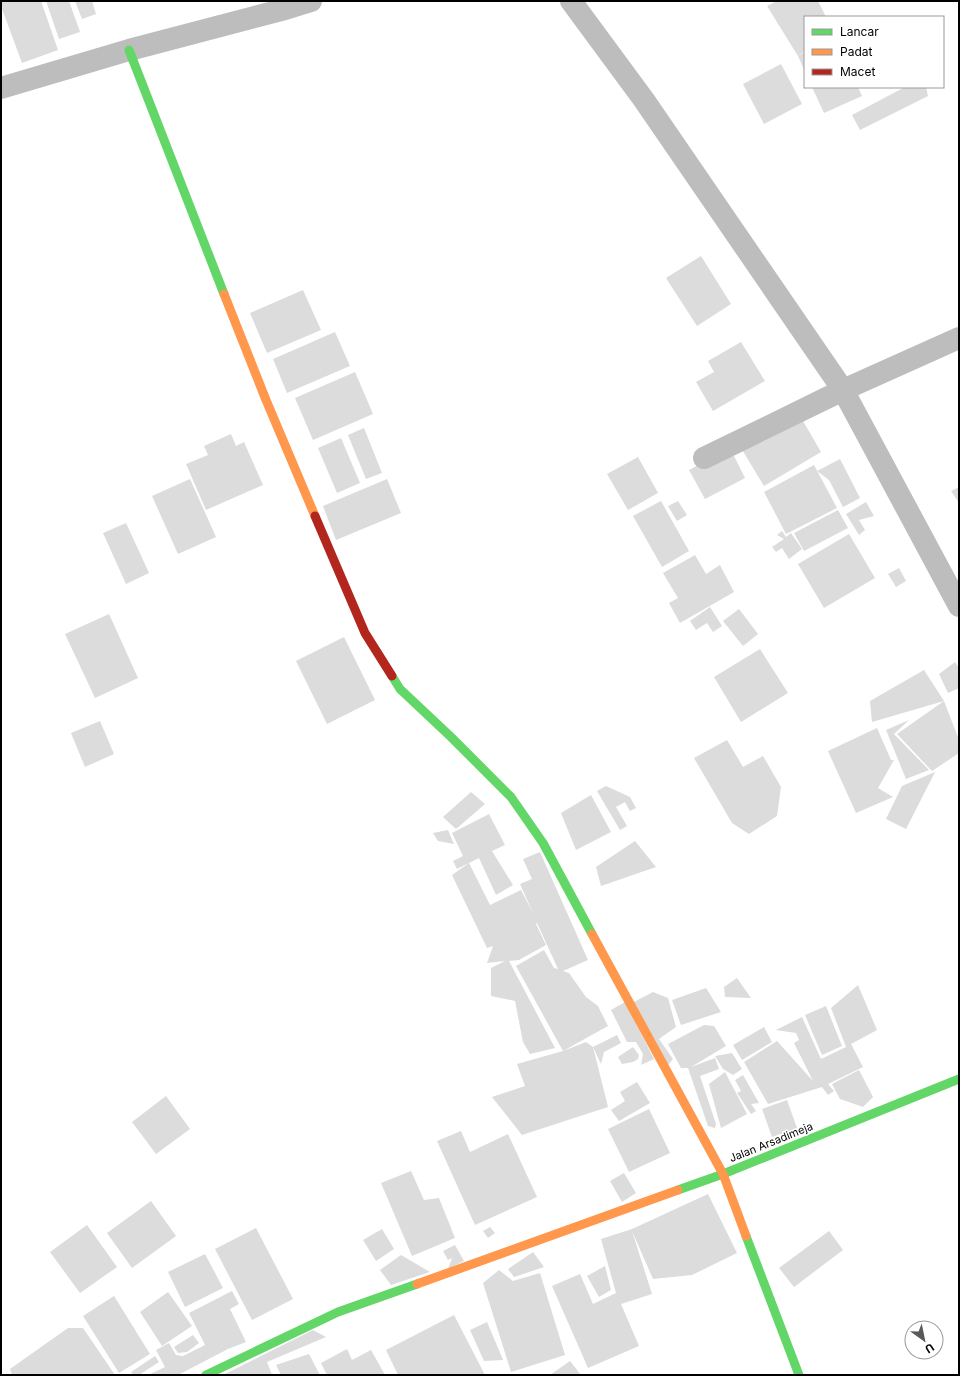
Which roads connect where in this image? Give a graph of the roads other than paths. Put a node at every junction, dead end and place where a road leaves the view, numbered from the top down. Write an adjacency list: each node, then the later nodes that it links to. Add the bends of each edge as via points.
1 (311, 1): 3 (street)
2 (571, 1): 6 (street, via 644,100)
3 (129, 50): 4 (street); 10 (street, via 266,400 365,633 400,689 511,797 543,843)
4 (1, 88)
5 (959, 338): 6 (street)
6 (843, 390): 7 (street); 8 (street)
7 (704, 458)
8 (959, 606)
9 (959, 1079): 10 (street, Jalan Arsadimeja)
10 (723, 1174): 11 (street, via 338,1312); 12 (street, Jalan Arsadimeja)
11 (206, 1375)
12 (799, 1375)

